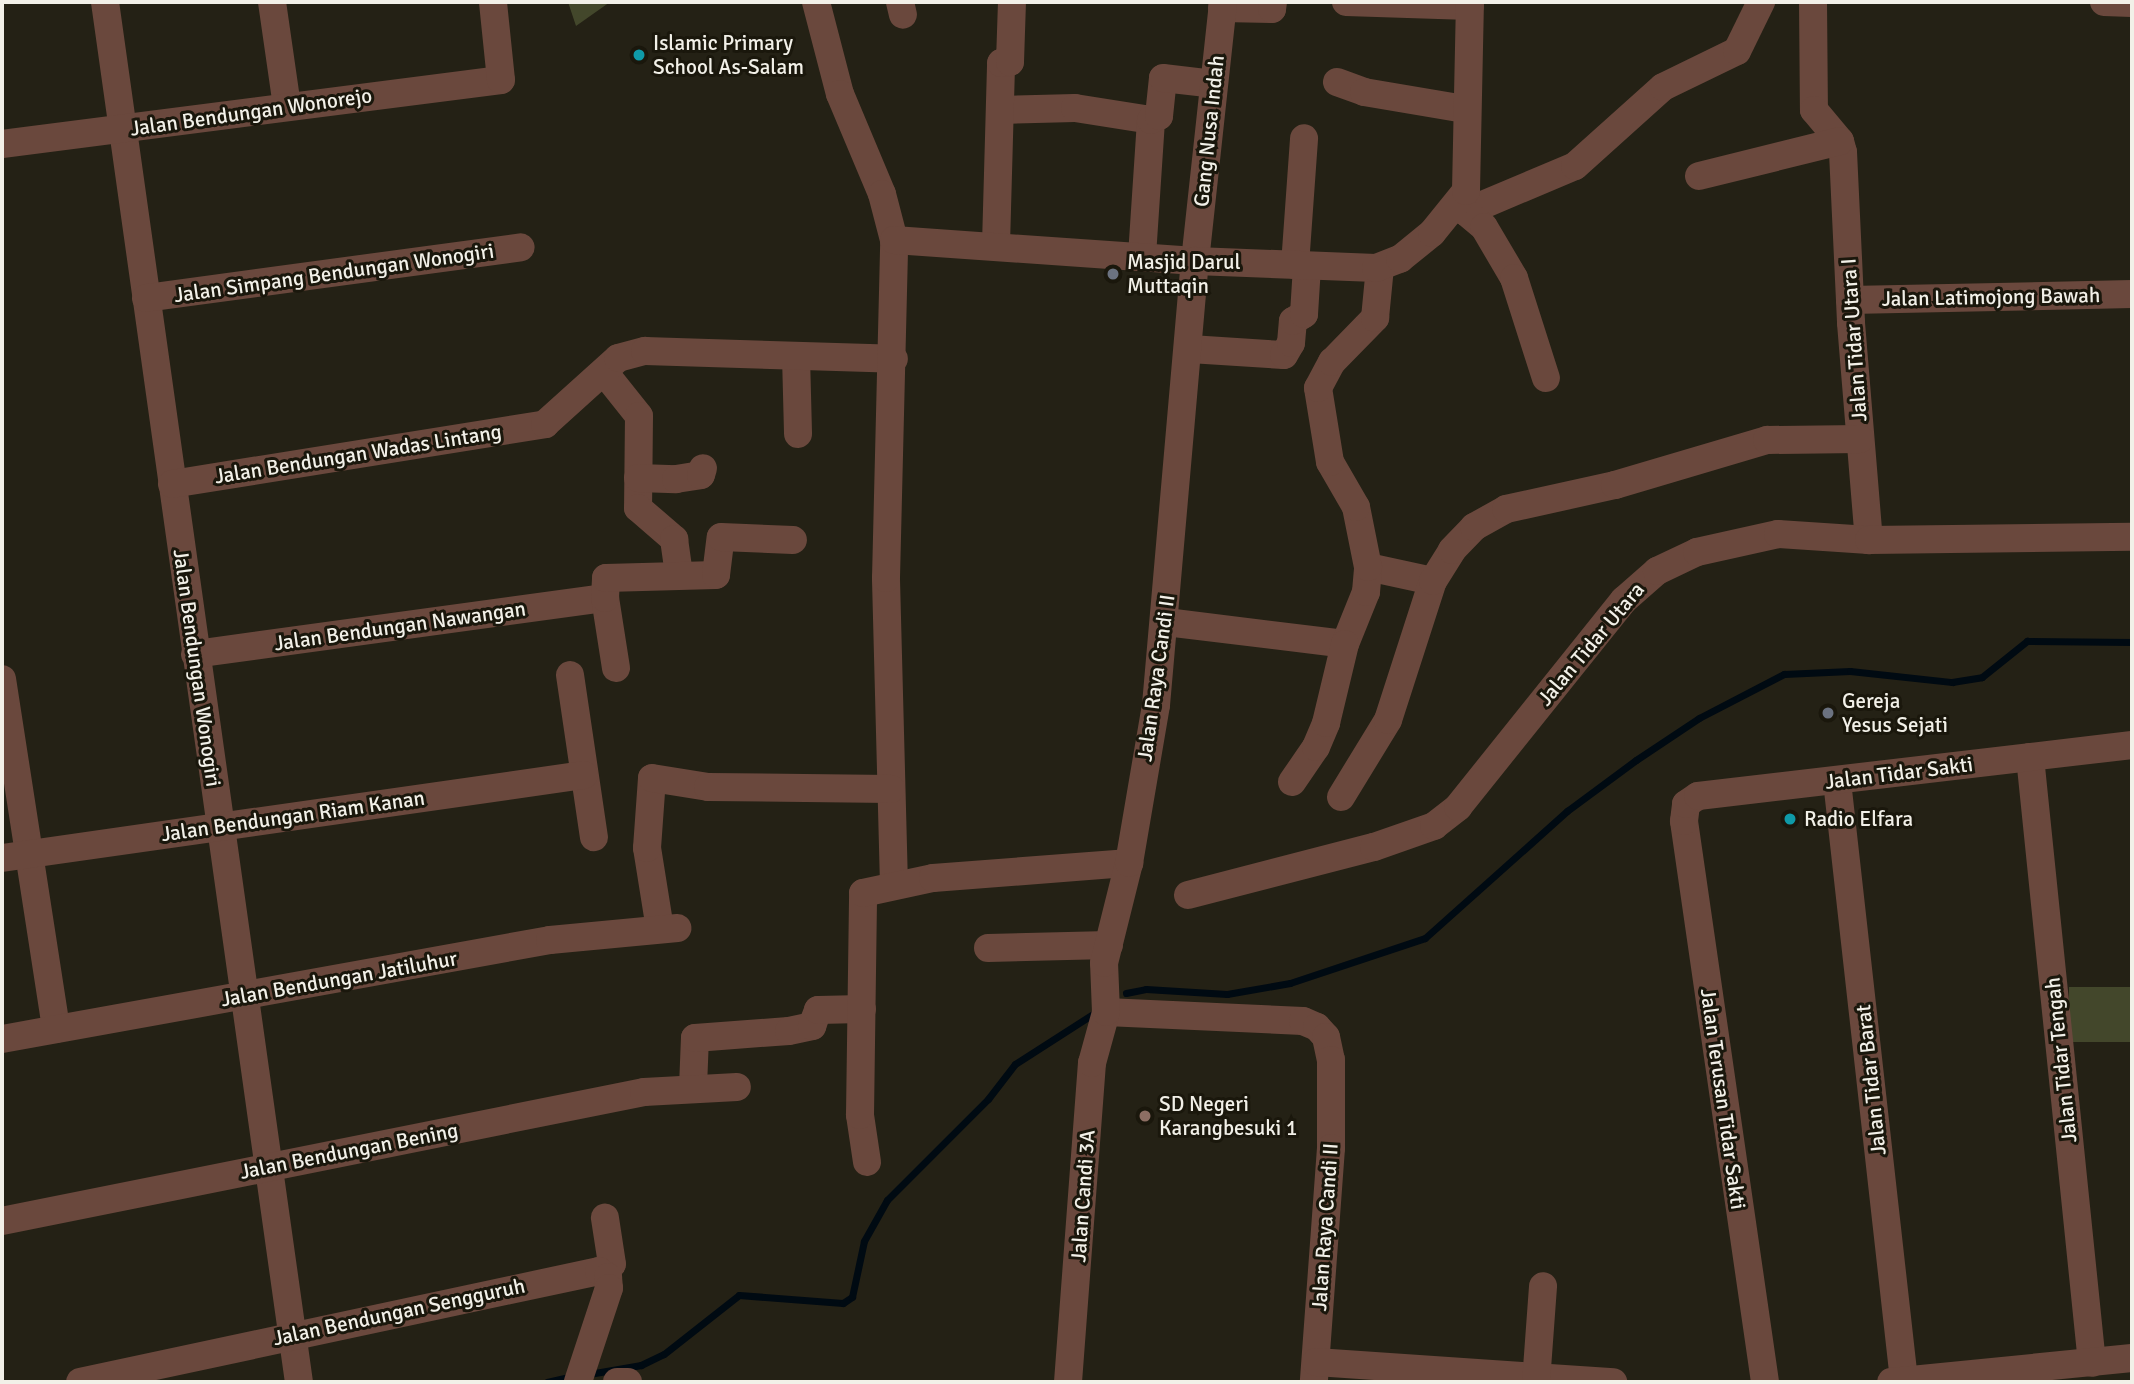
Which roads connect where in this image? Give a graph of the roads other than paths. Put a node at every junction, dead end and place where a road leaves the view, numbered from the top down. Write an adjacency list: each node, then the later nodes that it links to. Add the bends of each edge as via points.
1 (105, 2): 20 (street, Jalan Bendungan Wonogiri)
2 (272, 2): 16 (street)
3 (493, 2): 16 (street, Jalan Bendungan Wonorejo, via 501,80)
4 (816, 2): 26 (street, via 840,94 873,170)
5 (1012, 2): 18 (street, via 1010,62 1001,63)
6 (1273, 2): 13 (street, via 1272,9)
7 (1346, 2): 12 (street)
8 (1761, 2): 25 (street, via 1737,51 1663,87 1575,166)
9 (1813, 2): 22 (street, via 1814,110)
10 (2104, 2): 11 (street)
11 (2132, 3)
12 (1470, 4): 17 (street)
13 (1223, 5): 15 (street, Gang Nusa Indah)
14 (1337, 82): 17 (street, via 1364,92)
15 (1214, 84): 19 (street, via 1163,78 1159,116); 30 (street, Gang Nusa Indah)
16 (288, 106): 20 (street, Jalan Bendungan Wonorejo)
17 (1465, 109): 25 (street)
18 (1000, 110): 19 (street, via 1075,108); 27 (street)
19 (1151, 120): 29 (street)
20 (123, 129): 23 (street, Jalan Bendungan Wonorejo); 34 (street, Jalan Bendungan Wonogiri)
21 (1304, 138): 31 (street)
22 (1840, 141): 24 (street); 35 (street, Jalan Tidar Utara I)
23 (2, 144)
24 (1699, 176)
25 (1464, 207): 32 (street, via 1409,252); 40 (street, via 1484,227 1514,278)
26 (894, 240): 27 (street); 38 (street)
27 (996, 245): 29 (street)
28 (521, 247): 34 (street, Jalan Simpang Bendungan Wonogiri)
29 (1142, 256): 30 (street)
30 (1195, 261): 31 (street); 36 (street, Jalan Raya Candi II)
31 (1301, 265): 32 (street); 36 (street, via 1304,314 1293,321 1291,343 1284,355)
32 (1380, 267): 49 (street, via 1375,318 1332,362 1318,388 1330,462 1356,507)
33 (2132, 294): 35 (street, Jalan Latimojong Bawah)
34 (146, 298): 45 (street, Jalan Bendungan Wonogiri)
35 (1850, 300): 42 (street, Jalan Tidar Utara I)
36 (1190, 349): 53 (street, Jalan Raya Candi II)
37 (796, 356): 38 (street); 39 (street, via 645,351 618,359); 41 (street)
38 (894, 359): 64 (street, via 886,578)
39 (604, 372): 44 (street, via 639,416); 45 (street, Jalan Bendungan Wadas Lintang, via 545,424)
40 (1546, 379)
41 (798, 433)
42 (1860, 439): 48 (street, Jalan Tidar Utara I); 51 (street, via 1775,438 1615,485 1506,509 1459,541)
43 (703, 468): 44 (street, via 701,475 676,479)
44 (638, 478): 50 (street, via 638,509 674,539)
45 (172, 484): 55 (street, Jalan Bendungan Wonogiri)
46 (2132, 537): 48 (street, Jalan Tidar Utara)
47 (793, 540): 50 (street, via 721,537 717,573)
48 (1869, 540): 72 (street, Jalan Tidar Utara, via 1762,536 1720,544 1657,571 1624,600 1458,807 1434,826 1374,847)
49 (1368, 567): 51 (street); 54 (street, via 1366,592)
50 (679, 575): 52 (street, via 606,578)
51 (1433, 581): 65 (street, via 1388,720)
52 (605, 598): 55 (street, Jalan Bendungan Nawangan); 56 (street)
53 (1166, 622): 54 (street); 70 (street, Jalan Raya Candi II)
54 (1345, 643): 63 (street, via 1326,723)
55 (195, 654): 67 (street, Jalan Bendungan Wonogiri)
56 (616, 668)
57 (570, 675): 61 (street)
58 (2, 679): 69 (street)
59 (2132, 746): 60 (street, Jalan Tidar Sakti)
60 (2030, 757): 62 (street, Jalan Tidar Sakti); 90 (street, Jalan Tidar Tengah)
61 (584, 775): 67 (street, Jalan Bendungan Riam Kanan); 68 (street)
62 (1838, 780): 66 (street, Jalan Tidar Sakti, via 1698,796 1686,804); 95 (street, Jalan Tidar Barat)
63 (1292, 782)
64 (891, 789): 71 (street); 75 (street, Jalan Bendungan Jatiluhur, via 708,787 652,778 646,848 668,928 550,940)
65 (1341, 797)
66 (1684, 821): 94 (street, Jalan Terusan Tidar Sakti)
67 (218, 826): 69 (street, Jalan Bendungan Riam Kanan); 75 (street, Jalan Bendungan Wonogiri)
68 (594, 837)
69 (14, 856): 78 (street)
70 (1129, 863): 71 (street); 74 (street, Jalan Raya Candi II)
71 (894, 885): 76 (street, via 861,897)
72 (1188, 895)
73 (988, 948): 74 (street)
74 (1106, 954): 77 (street, Jalan Raya Candi II)
75 (244, 997): 78 (street, Jalan Bendungan Jatiluhur); 83 (street, Jalan Bendungan Wonogiri)
76 (862, 1009): 80 (street, via 818,1010 812,1026 789,1031 695,1038); 82 (street, via 860,1115)
77 (1106, 1012): 91 (street, Jalan Raya Candi II, via 1303,1021 1325,1037 1331,1060 1331,1148); 100 (street, Jalan Candi 3A, via 1092,1063)
78 (56, 1029): 79 (street, Jalan Bendungan Jatiluhur)
79 (2, 1039)
80 (695, 1087): 81 (street, Jalan Bendungan Bening); 83 (street, Jalan Bendungan Bening, via 644,1093)
81 (737, 1087)
82 (867, 1162)
83 (268, 1168): 85 (street, Jalan Bendungan Bening); 88 (street, Jalan Bendungan Wonogiri)
84 (605, 1219): 86 (street, via 612,1264)
85 (2, 1221)
86 (604, 1272): 88 (street, Jalan Bendungan Sengguruh); 92 (street, via 609,1288)
87 (1543, 1286): 93 (street)
88 (294, 1334): 96 (street, Jalan Bendungan Sengguruh); 97 (street, Jalan Bendungan Wonogiri)
89 (2132, 1358): 90 (street)
90 (2091, 1363): 95 (street)
91 (1315, 1372): 93 (street)
92 (580, 1375)
93 (1537, 1378): 101 (street)
94 (1763, 1380)
95 (1898, 1381)
96 (80, 1382)
97 (299, 1382)
98 (617, 1382): 99 (street)
99 (628, 1382)
100 (1068, 1382)
101 (1612, 1382)

